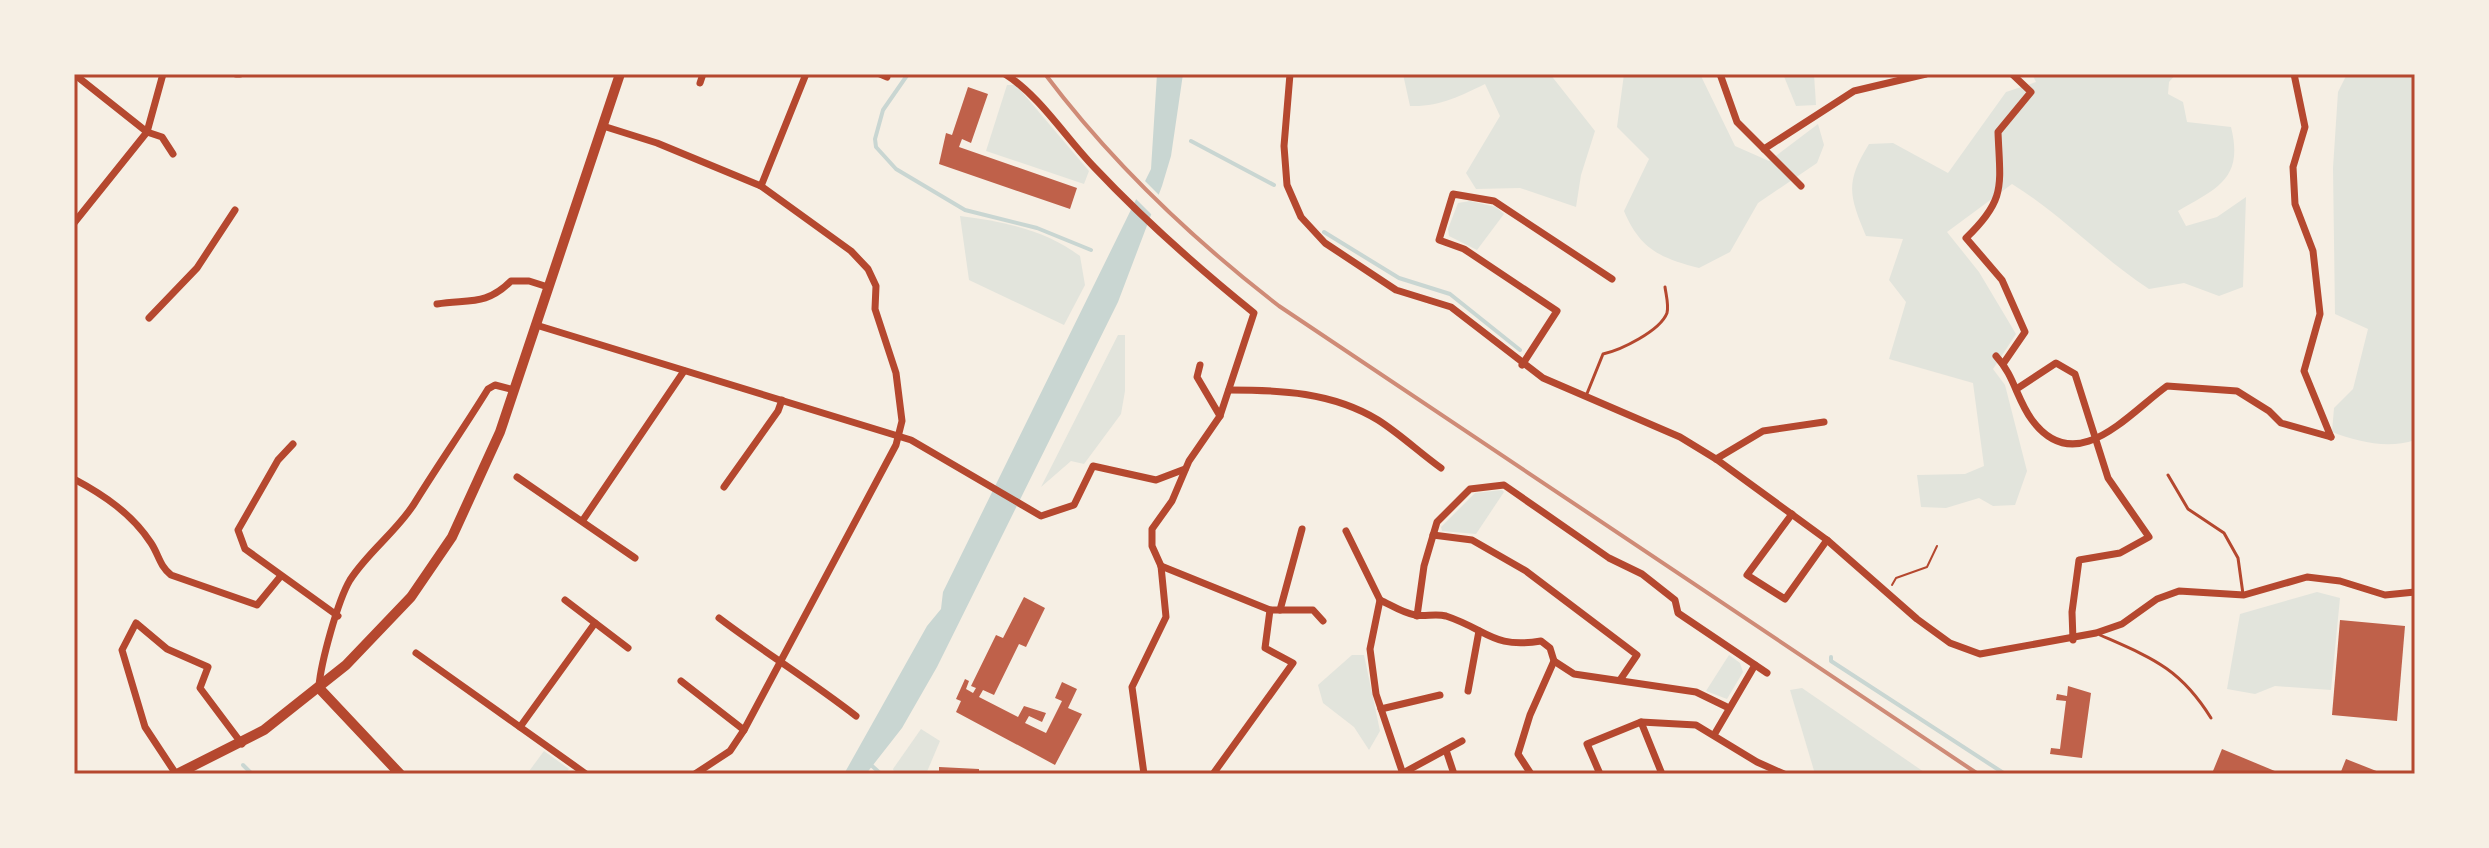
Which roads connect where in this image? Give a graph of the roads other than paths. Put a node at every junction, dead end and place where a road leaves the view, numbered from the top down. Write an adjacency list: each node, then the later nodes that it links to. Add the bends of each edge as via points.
1 (163, 74): 14 (street)
2 (620, 74): 13 (main road)
3 (703, 74): 12 (street)
4 (806, 74): 17 (street)
5 (1005, 74): 34 (street, via 1020,81 1119,192 1203,274 1254,313)
6 (1290, 74): 28 (street, via 1284,172 1291,200 1312,231 1386,285 1460,313)
7 (1720, 74): 15 (street, via 1737,122)
8 (1926, 74): 15 (street, via 1854,91)
9 (2012, 74): 29 (street, via 2031,92 1998,132 2001,192 1966,238 2002,280 2025,332)
10 (2294, 74): 40 (street, via 2305,127 2293,167 2295,204 2313,251 2320,314 2304,371 2331,437 2281,423 2237,391 2167,386)
11 (76, 78): 14 (street)
12 (700, 83)
13 (603, 126): 17 (street); 22 (main road)
14 (147, 132): 16 (street, via 162,137); 20 (street)
15 (1764, 149): 18 (street)
16 (173, 154)
17 (761, 186): 39 (street, via 868,269 896,373)
18 (1801, 186)
19 (235, 210): 25 (street, via 197,268)
20 (74, 223)
21 (1612, 279): 28 (street, via 1494,201 1453,194 1439,240 1464,249 1557,311)
22 (548, 287): 24 (street, via 511,281 496,295); 26 (main road)
23 (1665, 287): 35 (lane, via 1664,318 1630,346 1603,354)
24 (437, 304)
25 (149, 318)
26 (536, 325): 31 (street); 33 (main road)
27 (1996, 356): 29 (street)
28 (1524, 362): 35 (street)
29 (2003, 364): 32 (street)
30 (1200, 365): 37 (street, via 1197,377)
31 (684, 371): 36 (street); 50 (street)
32 (2018, 388): 40 (street, via 2031,419 2053,438 2077,444); 40 (street, via 2056,363 2075,374)
33 (514, 390): 64 (street, via 495,385 488,389 414,504 352,577); 80 (main road, via 476,489 437,561 384,629)
34 (1229, 390): 37 (street); 43 (street, via 1290,390 1343,405 1376,419)
35 (1586, 396): 42 (street, via 1680,437)
36 (782, 400): 39 (street); 48 (street)
37 (1220, 416): 44 (street)
38 (1824, 422): 42 (street, via 1763,431)
39 (899, 436): 44 (street, via 1041,516 1074,505 1093,466 1156,480); 74 (street)
40 (2097, 439): 71 (street, via 2108,478 2149,537 2120,553 2079,560)
41 (293, 444): 57 (street, via 278,460 238,530 245,549)
42 (1716, 459): 49 (street)
43 (1441, 468)
44 (1185, 469): 56 (street, via 1172,501 1152,529 1152,546)
45 (2168, 475): 59 (lane, via 2188,509 2224,533 2238,558)
46 (517, 477): 50 (street)
47 (74, 479): 57 (street, via 127,513 171,575 257,605)
48 (724, 487)
49 (1792, 514): 54 (street); 54 (street, via 1747,575 1785,599)
50 (583, 520): 55 (street)
51 (1302, 529): 63 (street)
52 (1346, 531): 61 (street)
53 (1433, 535): 65 (street); 76 (street, via 1437,522 1470,489 1504,485 1609,558 1642,574 1675,600 1678,613); 78 (street, via 1472,540 1594,620 1637,655)
54 (1827, 540): 71 (street, via 1917,619 1967,652)
55 (635, 558)
56 (1161, 566): 62 (street); 98 (street, via 1166,617 1132,687)
57 (280, 577): 64 (street)
58 (2415, 592): 59 (street, via 2385,595 2307,577)
59 (2244, 595): 70 (street, via 2179,591)
60 (565, 600): 68 (street)
61 (1380, 600): 65 (street); 84 (street, via 1370,649)
62 (1270, 610): 63 (street); 99 (street, via 1265,648 1293,663)
63 (1280, 610): 67 (street, via 1313,610)
64 (338, 616): 80 (street, via 321,663)
65 (1417, 616): 69 (street, via 1442,615)
66 (719, 618): 74 (street)
67 (1323, 621)
68 (595, 623): 72 (street); 88 (street)
69 (1479, 631): 75 (street, via 1513,646 1541,641); 81 (street)
70 (2096, 633): 71 (street); 86 (lane, via 2178,673)
71 (2073, 640)
72 (628, 648)
73 (416, 653): 88 (street)
74 (781, 661): 85 (street); 89 (street)
75 (1554, 661): 78 (street, via 1574,674); 102 (street, via 1518,754)
76 (1755, 665): 77 (street); 83 (street)
77 (1767, 673)
78 (1620, 680): 83 (street, via 1696,692)
79 (681, 681): 89 (street)
80 (319, 688): 92 (main road); 95 (main road)
81 (1468, 691)
82 (1440, 695): 84 (street)
83 (1729, 708): 90 (street)
84 (1381, 709): 100 (street)
85 (856, 716)
86 (2211, 718)
87 (1641, 722): 90 (street, via 1696,725); 103 (street, via 1587,744); 104 (street)
88 (520, 727): 96 (street)
89 (744, 730): 97 (street, via 730,751)
90 (1714, 735): 105 (street)
91 (1462, 741): 93 (street)
92 (242, 744): 94 (main road); 94 (street, via 200,688 208,667 167,649 136,623 122,650 145,727)
93 (1446, 750): 100 (street); 101 (street)
94 (177, 774)
95 (400, 774)
96 (586, 774)
97 (695, 774)
98 (1144, 774)
99 (1213, 774)
100 (1403, 774)
101 (1454, 774)
102 (1531, 774)
103 (1600, 774)
104 (1662, 774)
105 (1784, 774)

